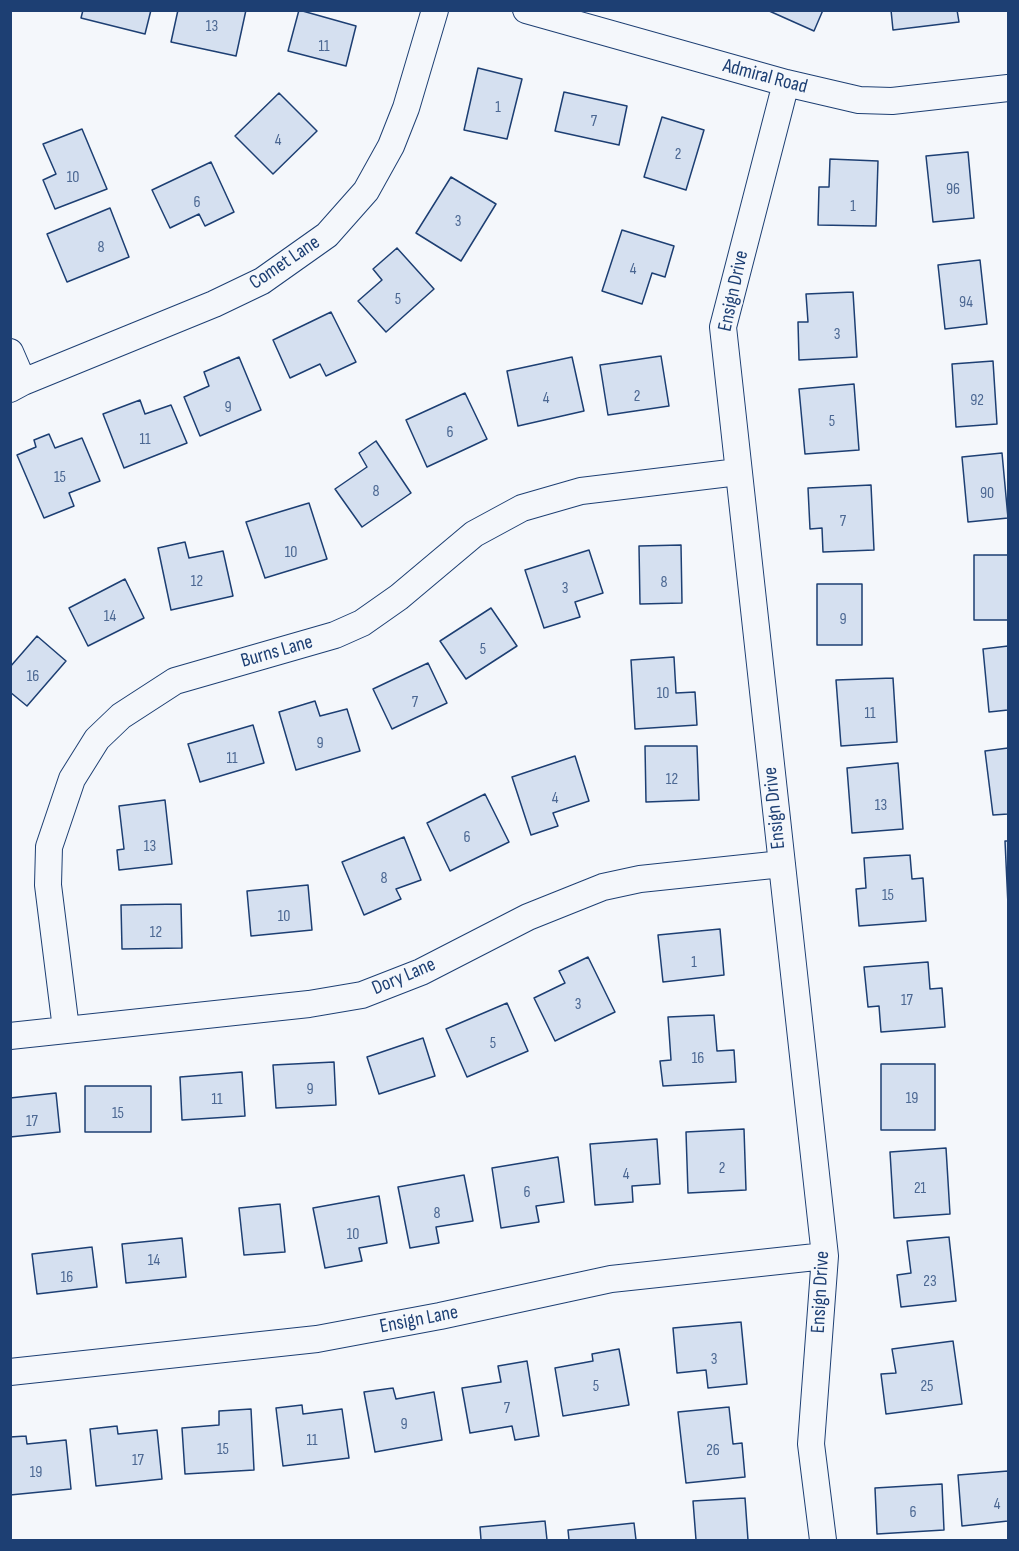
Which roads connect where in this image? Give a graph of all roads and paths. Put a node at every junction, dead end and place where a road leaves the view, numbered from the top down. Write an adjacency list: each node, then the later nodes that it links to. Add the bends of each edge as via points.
1 (435, 10): 6 (street, Comet Lane, via 391,146 366,191 327,235 262,281)
2 (526, 10): 3 (street, Admiral Road)
3 (786, 84): 4 (street, Admiral Road, via 875,101); 7 (street, Ensign Drive, via 723,327)
4 (1008, 88)
5 (10, 352): 6 (street)
6 (17, 386)
7 (738, 472): 8 (street, Ensign Drive); 9 (street, Burns Lane, via 581,490 522,507 474,534 362,623 335,635 175,681 121,716 97,739 72,780 49,848 48,885)
8 (782, 864): 9 (street, Dory Lane, via 640,879 603,887 528,917 421,972 362,995); 11 (street, Ensign Drive)
9 (66, 1029): 10 (street, Dory Lane)
10 (10, 1036)
11 (825, 1256): 12 (street, Ensign Lane, via 611,1279 318,1339); 13 (street, Ensign Drive, via 811,1444)
12 (10, 1372)
13 (822, 1540)

